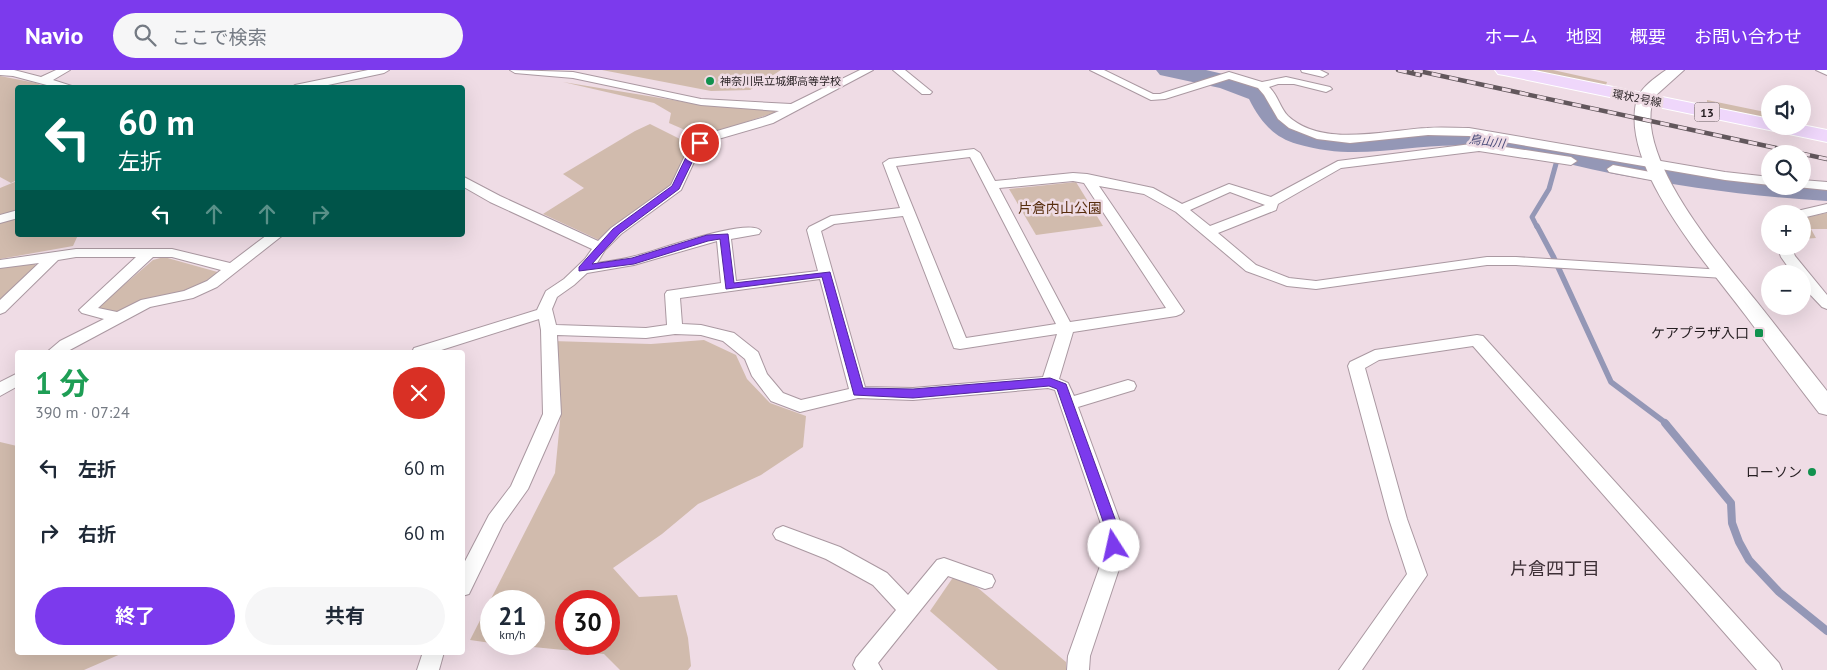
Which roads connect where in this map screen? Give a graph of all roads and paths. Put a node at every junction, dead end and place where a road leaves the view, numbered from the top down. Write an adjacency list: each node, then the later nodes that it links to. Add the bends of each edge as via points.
1 (65, 70): 19 (street)
2 (384, 70): 21 (street)
3 (515, 70): 27 (street, via 573,76 701,102)
4 (868, 70): 27 (street)
5 (898, 70): 24 (street)
6 (1095, 70): 18 (street, via 1151,96 1161,97)
7 (1205, 70): 18 (street)
8 (1306, 70): 16 (street)
9 (1486, 70): 17 (main road, 13)
10 (1504, 70): 17 (main road, 環状2号線)
11 (1583, 70): 25 (main road, 環状2号線 / 13)
12 (1676, 70): 25 (street)
13 (1821, 70): 15 (street)
14 (0, 72): 19 (street)
15 (1827, 72)
16 (1323, 74)
17 (1525, 76): 25 (main road, 環状2号線 / 13)
18 (1219, 78): 22 (street)
19 (43, 80): 20 (street)
20 (62, 85)
21 (310, 85)
22 (1262, 86): 23 (street, via 1271,81 1291,79); 33 (street, via 1269,92 1282,117 1317,135 1350,139 1428,131 1469,132)
23 (1326, 89)
24 (926, 92)
25 (1650, 92): 26 (main road, 環状2号線 / 13); 30 (main road, 環状2号線 / 13); 33 (street, via 1641,115 1645,143)
26 (1761, 106)
27 (793, 108): 51 (street, via 769,120 704,139 695,147 676,187 616,231)
28 (1811, 115): 29 (main road)
29 (1827, 118)
30 (1761, 122)
31 (1811, 133): 32 (main road)
32 (1827, 136)
33 (1658, 173): 35 (street); 40 (street, via 1479,147 1338,165); 59 (street, via 1683,219)
34 (1087, 178): 37 (street); 42 (street, via 1148,191); 66 (street, via 1176,312)
35 (1761, 180)
36 (465, 182): 51 (street)
37 (991, 185): 43 (street, via 974,153 889,163); 66 (street)
38 (1811, 185): 39 (street)
39 (1827, 186)
40 (1272, 202): 42 (street, via 1229,188); 48 (street, via 1271,208)
41 (1827, 208): 44 (street)
42 (1181, 209): 48 (street)
43 (908, 210): 58 (street, via 831,220 814,230); 66 (street, via 960,344)
44 (1811, 212)
45 (15, 215): 46 (street)
46 (0, 219)
47 (754, 231): 49 (street)
48 (1210, 231): 54 (street, via 1251,268 1287,282 1316,285 1487,261)
49 (724, 236): 57 (street, via 707,238 634,261); 61 (street)
50 (273, 237): 56 (street)
51 (600, 247): 57 (street)
52 (148, 253): 53 (street); 56 (street, via 172,252); 65 (street, via 87,310)
53 (54, 256): 55 (street); 63 (street)
54 (1545, 262): 59 (street)
55 (0, 264)
56 (232, 268): 65 (street, via 201,290 146,303)
57 (583, 269): 64 (street, via 551,294)
58 (826, 274): 61 (street); 75 (street)
59 (1724, 274): 77 (street)
60 (1811, 285): 62 (street)
61 (729, 286): 68 (street, via 672,294)
62 (1827, 304)
63 (0, 309)
64 (545, 312): 67 (street); 70 (street)
65 (119, 317): 69 (street)
66 (1066, 329): 72 (street)
67 (550, 330): 68 (street, via 646,333); 80 (street, via 552,414 519,489 496,520)
68 (675, 330): 75 (street, via 701,330 728,337 752,356 760,376 777,398 800,406)
69 (58, 350)
70 (426, 350)
71 (15, 380): 74 (street)
72 (1050, 382): 75 (street, via 913,394); 76 (street, via 1062,387)
73 (1128, 386): 76 (street)
74 (0, 390)
75 (858, 392)
76 (1068, 404): 85 (street, via 1112,527 1114,546 1079,656)
77 (1827, 407)
78 (783, 534): 81 (street, via 833,552 880,579)
79 (985, 581): 81 (street, via 944,566)
80 (465, 582)
81 (909, 608): 84 (street, via 864,665)
82 (433, 655): 83 (street)
83 (428, 670)
84 (871, 670)
85 (1078, 670)
86 (1350, 670): 87 (street, via 1417,575 1398,519 1356,366 1375,355 1477,340)
87 (1771, 670)

